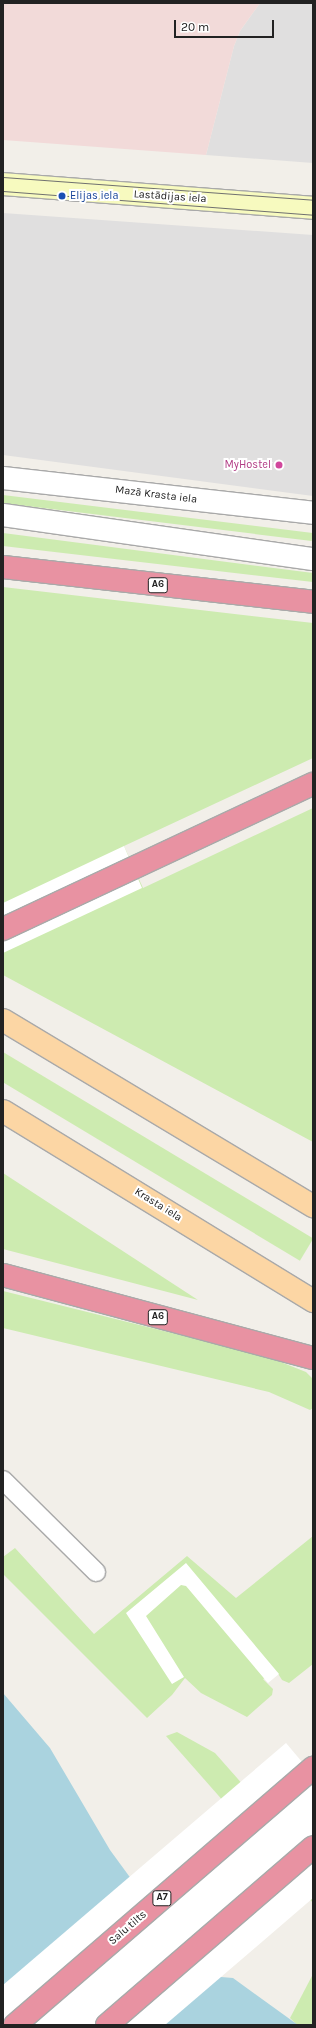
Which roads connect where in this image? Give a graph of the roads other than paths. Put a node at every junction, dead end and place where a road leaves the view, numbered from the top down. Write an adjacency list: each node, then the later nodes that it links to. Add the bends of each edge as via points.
1 (3, 184): 2 (street, Lastādijas iela)
2 (313, 208)
3 (3, 478): 4 (street, Mazā Krasta iela)
4 (311, 513)
5 (3, 515): 6 (street)
6 (313, 559)
7 (3, 567): 8 (highway, A6)
8 (313, 602)
9 (313, 784): 10 (highway)
10 (3, 928)
11 (3, 1020): 13 (main road)
12 (3, 1111): 15 (main road, Krasta iela)
13 (313, 1206)
14 (3, 1275): 16 (highway, A6)
15 (313, 1301)
16 (313, 1358)
17 (3, 1480): 18 (lane)
18 (96, 1572)
19 (311, 1769): 21 (highway, Salu tilts / A7)
20 (313, 1847): 22 (highway)
21 (15, 2025)
22 (107, 2025)

